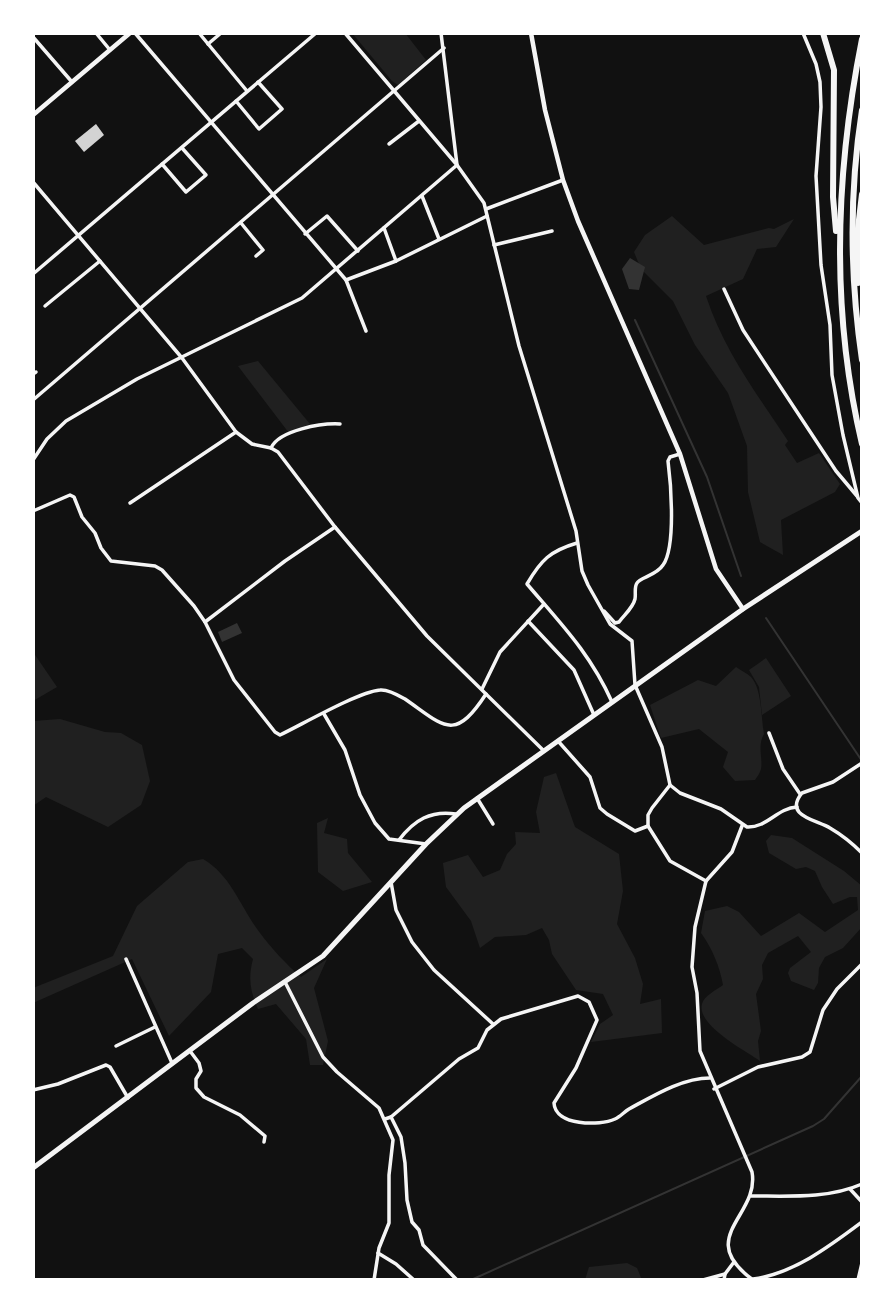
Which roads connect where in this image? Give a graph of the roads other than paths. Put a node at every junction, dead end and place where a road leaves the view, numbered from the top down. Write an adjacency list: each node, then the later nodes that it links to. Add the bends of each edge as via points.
1 (96, 33): 16 (street)
2 (130, 33): 16 (street)
3 (135, 33): 25 (street)
4 (199, 33): 14 (street)
5 (221, 33): 14 (street)
6 (316, 33): 18 (street)
7 (345, 33): 20 (street)
8 (442, 33): 15 (street)
9 (531, 33): 30 (street)
10 (803, 33): 52 (street, via 820,82 816,176)
11 (823, 33): 48 (highway, via 834,70 832,197)
12 (33, 37): 17 (street)
13 (862, 39): 48 (highway, via 845,132)
14 (208, 44): 19 (street)
15 (444, 48): 20 (street); 29 (street)
16 (110, 50): 17 (street)
17 (72, 82): 23 (street)
18 (258, 82): 19 (street); 21 (street, via 282,109 259,128)
19 (247, 92): 21 (street)
20 (395, 92): 24 (street); 34 (street)
21 (236, 101): 25 (street)
22 (862, 110): 58 (highway, via 852,247)
23 (33, 115)
24 (419, 121): 26 (street); 29 (street)
25 (210, 123): 27 (street); 34 (street)
26 (389, 144)
27 (181, 148): 28 (street); 28 (street, via 206,175 186,192)
28 (162, 164): 41 (street)
29 (457, 165): 33 (street); 35 (street)
30 (563, 180): 35 (street); 66 (street)
31 (33, 182): 41 (street)
32 (862, 194): 58 (highway)
33 (422, 195): 38 (street); 42 (street)
34 (273, 196): 37 (street); 40 (street)
35 (486, 209): 36 (street)
36 (487, 216): 42 (street); 43 (street)
37 (241, 223): 45 (street, via 263,250); 56 (street)
38 (384, 228): 44 (street); 47 (street)
39 (552, 231): 43 (street)
40 (305, 234): 44 (street, via 327,216); 49 (street)
41 (79, 235): 46 (street); 50 (street)
42 (439, 239): 47 (street)
43 (494, 245): 74 (street)
44 (358, 251): 49 (street)
45 (256, 256)
46 (100, 261): 55 (street); 56 (street)
47 (396, 261): 53 (street)
48 (838, 264): 64 (highway, via 844,351)
49 (336, 269): 53 (street); 59 (street, via 302,298)
50 (33, 274)
51 (830, 277): 52 (street)
52 (824, 278): 68 (street, via 835,396)
53 (346, 280): 57 (street)
54 (724, 289): 68 (street, via 743,330)
55 (45, 306)
56 (140, 309): 59 (street); 61 (street)
57 (366, 331)
58 (860, 350): 60 (highway)
59 (182, 358): 63 (street); 67 (street, via 66,421)
60 (862, 360)
61 (33, 400)
62 (340, 424): 65 (street, via 306,427 274,442)
63 (236, 432): 65 (street, via 252,444); 69 (street)
64 (862, 444)
65 (271, 448): 72 (street)
66 (680, 454): 76 (street, via 668,461 672,492 666,562 654,575 639,580 635,601 619,622); 77 (street, via 716,569)
67 (33, 460)
68 (858, 498): 70 (street)
69 (130, 503)
70 (862, 503)
71 (33, 510): 79 (street, via 74,497 111,561 162,570)
72 (335, 527): 79 (street); 81 (street, via 427,636)
73 (862, 531): 77 (main road)
74 (577, 542): 75 (street, via 544,558 527,584); 76 (street, via 585,578)
75 (544, 604): 78 (street); 83 (street, via 581,645)
76 (600, 607): 80 (street, via 610,624 632,641)
77 (743, 609): 80 (main road)
78 (528, 621): 81 (street, via 500,652); 85 (street, via 574,670)
79 (205, 622): 84 (street, via 229,671 275,732 281,735)
80 (635, 685): 83 (main road); 90 (street, via 662,747)
81 (482, 690): 82 (street)
82 (486, 694): 84 (street, via 468,719 452,726 438,723 389,691 379,690); 88 (street)
83 (612, 702): 85 (main road)
84 (324, 714): 98 (street, via 376,822 389,839)
85 (594, 715): 87 (main road)
86 (769, 733): 91 (street, via 783,769)
87 (558, 741): 88 (main road); 97 (street, via 590,777 597,803 607,814 635,831)
88 (544, 751): 92 (main road)
89 (862, 763): 91 (street, via 833,782)
90 (670, 785): 96 (street, via 721,809); 97 (street, via 648,815)
91 (800, 794): 93 (street)
92 (477, 799): 94 (main road); 95 (street)
93 (796, 807): 96 (street, via 784,809 758,826); 100 (street, via 805,818 828,827)
94 (456, 814): 98 (street, via 441,812 420,818); 99 (main road)
95 (493, 824)
96 (742, 825): 101 (street, via 732,852)
97 (648, 826): 101 (street, via 670,861)
98 (399, 840): 99 (street)
99 (426, 844): 102 (main road)
100 (862, 853)
101 (705, 881): 111 (street, via 692,967 700,1051)
102 (391, 882): 105 (main road, via 323,956); 106 (street, via 400,921 412,942 434,970)
103 (126, 959): 107 (street)
104 (862, 964): 112 (street, via 824,1010 810,1052 758,1067)
105 (285, 982): 109 (main road); 116 (street, via 323,1057 369,1097)
106 (493, 1024): 111 (street, via 578,996 589,1002 596,1026 554,1103 556,1111 572,1121 614,1120 659,1093); 115 (street, via 478,1048)
107 (155, 1027): 108 (street); 110 (street)
108 (116, 1046)
109 (190, 1051): 110 (main road); 117 (street, via 201,1071 195,1088 240,1115 265,1136)
110 (173, 1065): 114 (main road)
111 (710, 1078): 112 (street)
112 (715, 1089): 121 (street, via 752,1172)
113 (33, 1090): 114 (street, via 106,1065)
114 (128, 1098): 118 (main road)
115 (391, 1117): 116 (street); 130 (street, via 401,1137 412,1222 423,1245)
116 (385, 1119): 124 (street, via 393,1151 389,1223)
117 (264, 1142)
118 (33, 1168)
119 (862, 1184): 120 (street)
120 (850, 1189): 121 (street); 122 (street)
121 (751, 1196): 125 (street, via 729,1235)
122 (862, 1202)
123 (862, 1222): 133 (street, via 772,1277)
124 (378, 1253): 128 (street); 129 (street)
125 (734, 1262): 127 (street); 133 (street)
126 (862, 1263): 134 (street)
127 (724, 1274): 131 (street); 132 (street)
128 (374, 1280)
129 (414, 1280)
130 (457, 1280)
131 (703, 1280)
132 (724, 1280)
133 (753, 1280)
134 (858, 1280)

